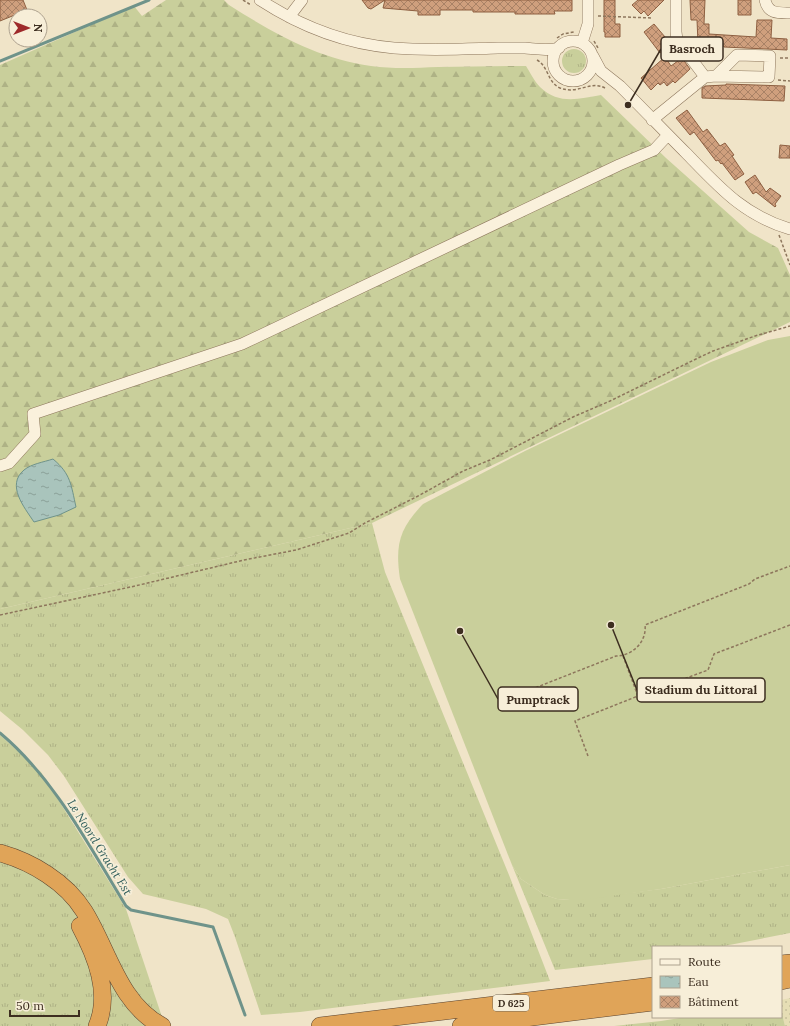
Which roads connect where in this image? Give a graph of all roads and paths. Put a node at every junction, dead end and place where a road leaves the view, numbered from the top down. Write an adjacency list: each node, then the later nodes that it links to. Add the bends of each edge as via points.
1 (260, 0): 8 (street)
2 (302, 0): 8 (street)
3 (588, 0): 7 (street)
4 (676, 0): 17 (street, via 677,40 710,76)
5 (765, 0): 6 (street, via 771,11)
6 (790, 13)
7 (588, 16): 9 (path); 10 (street, via 587,30)
8 (289, 17): 12 (street, via 340,37 385,47 427,50 521,48)
9 (653, 18)
10 (582, 43): 11 (street, via 568,42); 13 (street)
11 (559, 48): 12 (street); 14 (street, via 554,56)
12 (534, 54): 14 (street, via 549,56); 16 (path, via 552,81 561,88 575,91 596,85)
13 (593, 56): 15 (street, via 592,68); 16 (street)
14 (554, 62): 15 (street, via 558,74 564,79 574,81)
15 (586, 77): 16 (street, via 600,77)
16 (610, 85): 17 (street, via 620,86)
17 (652, 120): 18 (street)
18 (668, 135): 19 (street, via 738,204 765,220); 23 (street, via 654,150 242,344 33,414 35,434 10,463)
19 (790, 229)
20 (778, 236): 21 (path)
21 (790, 265)
22 (790, 326): 25 (path, via 755,336 696,359 463,471 349,533 296,550)
23 (0, 466)
24 (790, 566): 27 (path, via 645,625 646,630 641,643 635,650)
25 (0, 615)
26 (790, 625): 29 (path, via 714,654 708,670)
27 (623, 656): 28 (path, via 616,656); 29 (path)
28 (517, 695)
29 (638, 696): 30 (path, via 575,721)
30 (588, 756)
31 (0, 853): 36 (highway, via 33,866 71,894 87,916 129,995 143,1012)
32 (0, 864): 35 (highway, via 22,872 46,887 76,918 101,982 103,1002)
33 (652, 986): 37 (highway, D 625)
34 (652, 1002): 38 (highway, D 625)
35 (97, 1026)
36 (162, 1026)
37 (320, 1026)
38 (461, 1026)

